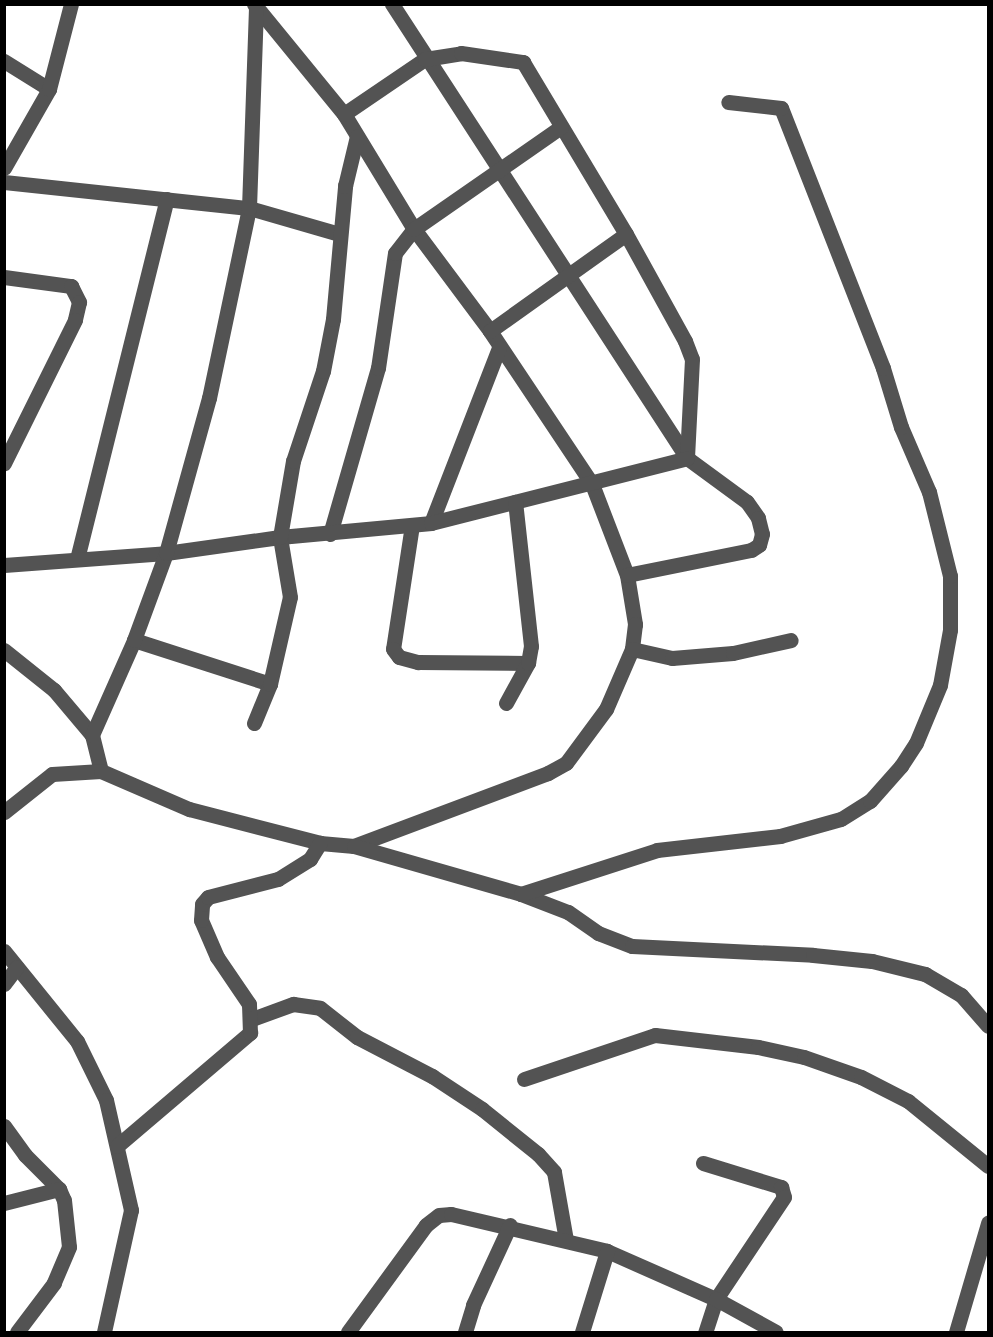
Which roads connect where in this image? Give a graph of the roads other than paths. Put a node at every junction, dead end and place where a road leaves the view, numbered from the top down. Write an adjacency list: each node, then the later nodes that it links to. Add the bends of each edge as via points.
1 (71, 4): 6 (street)
2 (392, 4): 4 (street)
3 (255, 7): 8 (street); 15 (street)
4 (425, 59): 8 (street); 9 (street, via 461,53 522,63); 12 (street)
5 (4, 62): 6 (street)
6 (49, 89): 11 (street)
7 (728, 102): 48 (street, via 781,108 929,492 950,576 950,630 940,685 902,766 870,801 841,819 780,836 657,850)
8 (344, 114): 10 (street)
9 (561, 127): 12 (street); 18 (street)
10 (357, 136): 16 (street); 17 (street)
11 (4, 168)
12 (498, 170): 16 (street); 19 (street)
13 (4, 182): 14 (street)
14 (167, 199): 15 (street); 32 (street)
15 (249, 208): 17 (street); 31 (street, via 209,398)
16 (414, 229): 21 (street); 29 (street, via 395,253 378,368)
17 (339, 234): 30 (street, via 329,340 293,461)
18 (626, 234): 19 (street); 23 (street, via 692,358)
19 (568, 276): 21 (street); 23 (street)
20 (4, 277): 24 (street, via 71,286 79,302 75,320)
21 (490, 331): 22 (street)
22 (499, 348): 25 (street); 27 (street)
23 (687, 458): 25 (street); 34 (street, via 747,502 760,525 759,545 738,554)
24 (4, 464)
25 (592, 484): 26 (street); 34 (street)
26 (515, 502): 27 (street); 39 (street, via 531,646)
27 (431, 523): 28 (street)
28 (412, 525): 29 (street); 39 (street, via 393,649 399,657 418,662)
29 (330, 534): 30 (street)
30 (280, 537): 31 (street); 40 (street, via 290,597)
31 (166, 553): 32 (street); 35 (street)
32 (77, 559): 33 (street)
33 (4, 565)
34 (627, 575): 37 (street, via 635,624)
35 (134, 640): 40 (street); 43 (street)
36 (790, 640): 37 (street, via 733,653 672,658)
37 (632, 649): 47 (street, via 606,709 566,763)
38 (4, 650): 43 (street, via 54,690)
39 (528, 663): 41 (street)
40 (270, 684): 42 (street)
41 (506, 703)
42 (254, 723)
43 (92, 735): 44 (street)
44 (101, 771): 45 (street, via 52,774); 46 (street, via 189,809)
45 (4, 812)
46 (320, 843): 47 (street); 52 (street, via 310,859 278,879 208,897 202,904 201,920 217,957 249,1004)
47 (354, 846): 48 (street)
48 (520, 894): 53 (street, via 568,912 598,933 632,946 813,955 926,974 961,995)
49 (4, 951): 50 (street)
50 (17, 967): 51 (street); 56 (street, via 77,1041 106,1100)
51 (4, 984)
52 (252, 1019): 56 (street, via 250,1033); 63 (street, via 293,1004 320,1008 357,1037 432,1076 482,1109 538,1154 554,1172)
53 (988, 1026)
54 (524, 1079): 58 (street, via 655,1035 758,1047 804,1057 861,1077 908,1101)
55 (4, 1126): 59 (street)
56 (117, 1146): 67 (street, via 131,1210)
57 (703, 1163): 65 (street, via 781,1187 784,1192 781,1204)
58 (988, 1166)
59 (59, 1190): 60 (street); 66 (street, via 64,1200 69,1247 54,1283)
60 (4, 1203)
61 (988, 1223): 73 (street)
62 (510, 1225): 63 (street); 68 (street, via 451,1214 431,1220); 69 (street, via 473,1305)
63 (566, 1240): 64 (street)
64 (606, 1251): 65 (street); 70 (street)
65 (716, 1299): 71 (street); 72 (street)
66 (17, 1332)
67 (104, 1332)
68 (348, 1332)
69 (465, 1332)
70 (582, 1332)
71 (705, 1332)
72 (776, 1332)
73 (956, 1332)

